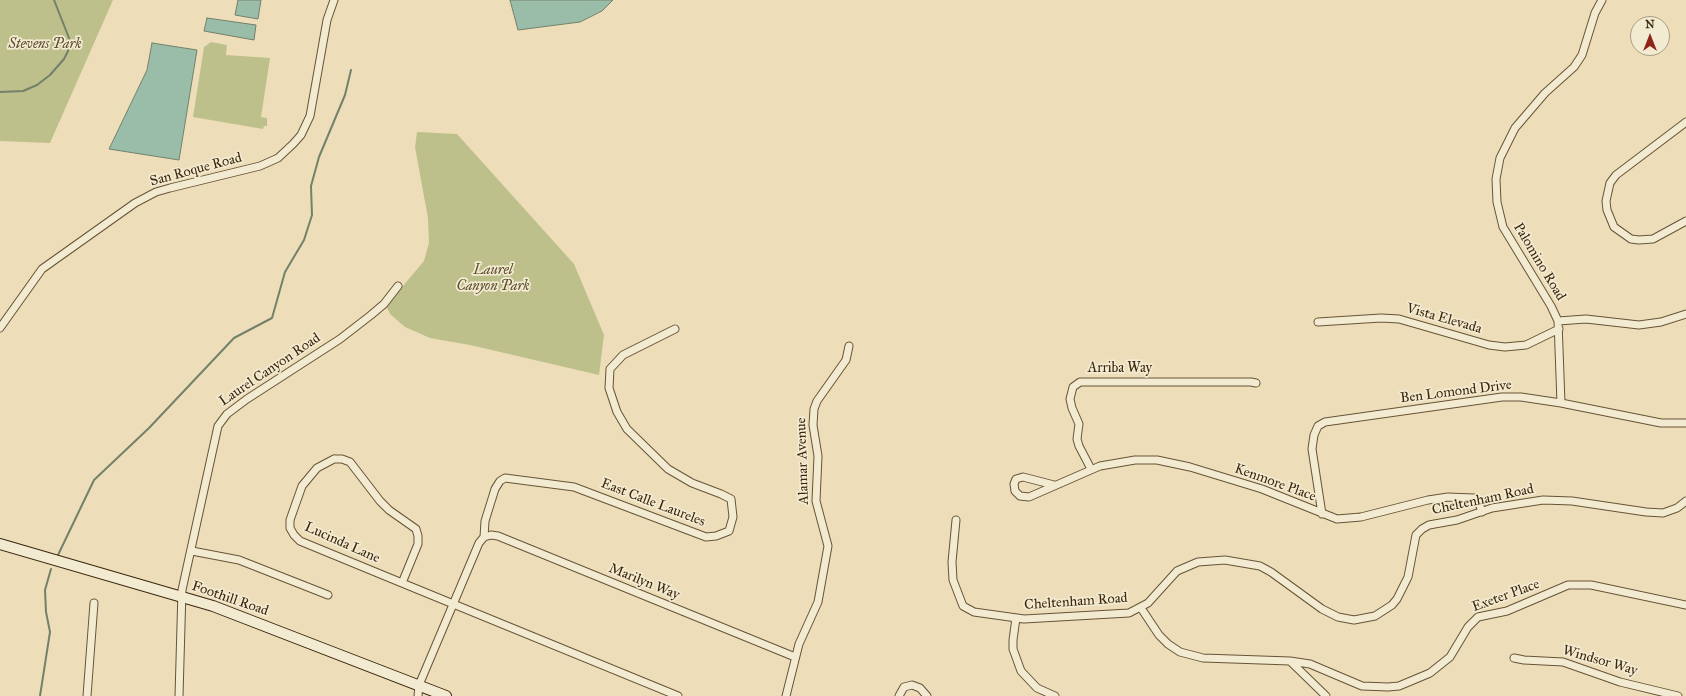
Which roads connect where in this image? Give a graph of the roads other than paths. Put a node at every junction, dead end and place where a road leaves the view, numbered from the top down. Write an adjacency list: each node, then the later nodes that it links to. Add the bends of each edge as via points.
1 (334, 0): 9 (street, San Roque Road, via 327,20 310,116 301,135 293,144 278,158 260,166 156,192 135,202 42,269)
2 (1602, 0): 7 (street, Palomino Road, via 1578,61 1523,118 1497,167 1497,202 1503,227)
3 (1686, 122): 4 (street, via 1616,176 1607,192 1606,201 1614,227 1631,239 1653,239)
4 (1686, 221)
5 (398, 286): 24 (street, Laurel Canyon Road, via 384,304 340,339 248,399 222,420 216,434)
6 (1686, 314): 7 (street, via 1661,322 1638,325 1586,319)
7 (1558, 321): 10 (street, Palomino Road)
8 (1318, 322): 10 (street, Vista Elevada, via 1399,319 1483,344 1505,347 1526,345)
9 (0, 328)
10 (1559, 329): 14 (street, Palomino Road)
11 (675, 330): 22 (street, East Calle Laureles, via 623,355 610,369 609,388 617,412 627,429 668,469 692,483 731,499 733,517 729,531 706,537 574,487 505,478 495,489 485,521)
12 (849, 346): 33 (street, Alamar Avenue, via 846,360 814,409 813,425 818,456 816,501 828,546 818,602)
13 (1256, 383): 16 (street, Arriba Way, via 1080,382 1073,387 1070,399 1079,424 1079,446)
14 (1561, 403): 15 (street, Ben Lomond Drive, via 1661,423); 20 (street, Ben Lomond Drive, via 1521,397 1488,398 1322,423 1314,435 1312,449)
15 (1686, 423)
16 (1092, 469): 17 (street, Kenmore Place); 20 (street, Kenmore Place, via 1135,460 1175,463 1262,489)
17 (1054, 486): 17 (street, Kenmore Place, via 1023,477 1016,479 1014,484 1015,491 1020,496 1028,497)
18 (1686, 501): 19 (street, Cheltenham Road, via 1677,508 1663,513 1557,500 1492,508)
19 (1482, 512): 20 (street, Kenmore Place, via 1474,498 1448,497 1361,517 1337,519); 31 (street, Cheltenham Road, via 1436,523 1419,532 1415,539 1404,588 1392,605 1368,618 1354,620 1334,615 1310,602 1271,572 1248,563 1225,560 1198,562 1176,571 1152,600)
20 (1322, 514)
21 (956, 520): 32 (street, via 953,580 963,606 974,612)
22 (484, 537): 29 (street, East Calle Laureles, via 479,543); 33 (street, Marilyn Way, via 498,536)
23 (0, 544): 27 (main road, Foothill Road)
24 (192, 551): 26 (street, via 239,560); 27 (street, Laurel Canyon Road)
25 (402, 583): 25 (street, Lucinda Lane, via 300,541 294,535 290,528 290,520 298,495 310,476 326,462 338,458 350,462 389,510 416,529 418,544); 29 (street, Lucinda Lane)
26 (328, 595)
27 (182, 597): 36 (main road, Foothill Road, via 241,616); 38 (street, Laurel Canyon Road)
28 (94, 602): 37 (street)
29 (453, 604): 36 (street, East Calle Laureles); 41 (street, Lucinda Lane)
30 (1686, 605): 35 (street, Exeter Place, via 1591,585 1568,585 1508,612 1478,617 1468,627 1450,657 1430,673 1388,688 1362,686 1310,664)
31 (1141, 608): 32 (street, Cheltenham Road, via 1129,613); 35 (street, Exeter Place, via 1159,635 1185,654 1203,658)
32 (1016, 618): 45 (street, Cheltenham Road, via 1014,649 1022,671 1038,688)
33 (795, 657): 42 (street, Alamar Avenue)
34 (1514, 658): 47 (street, Windsor Way, via 1563,662 1620,682)
35 (1290, 661): 46 (street)
36 (419, 685): 39 (street, East Calle Laureles); 40 (main road, Foothill Road)
37 (87, 696)
38 (179, 696)
39 (418, 696)
40 (446, 696)
41 (678, 696)
42 (786, 696)
43 (899, 696): 44 (street, via 904,687 912,685 920,688)
44 (927, 696)
45 (1055, 696)
46 (1326, 696)
47 (1678, 696)

